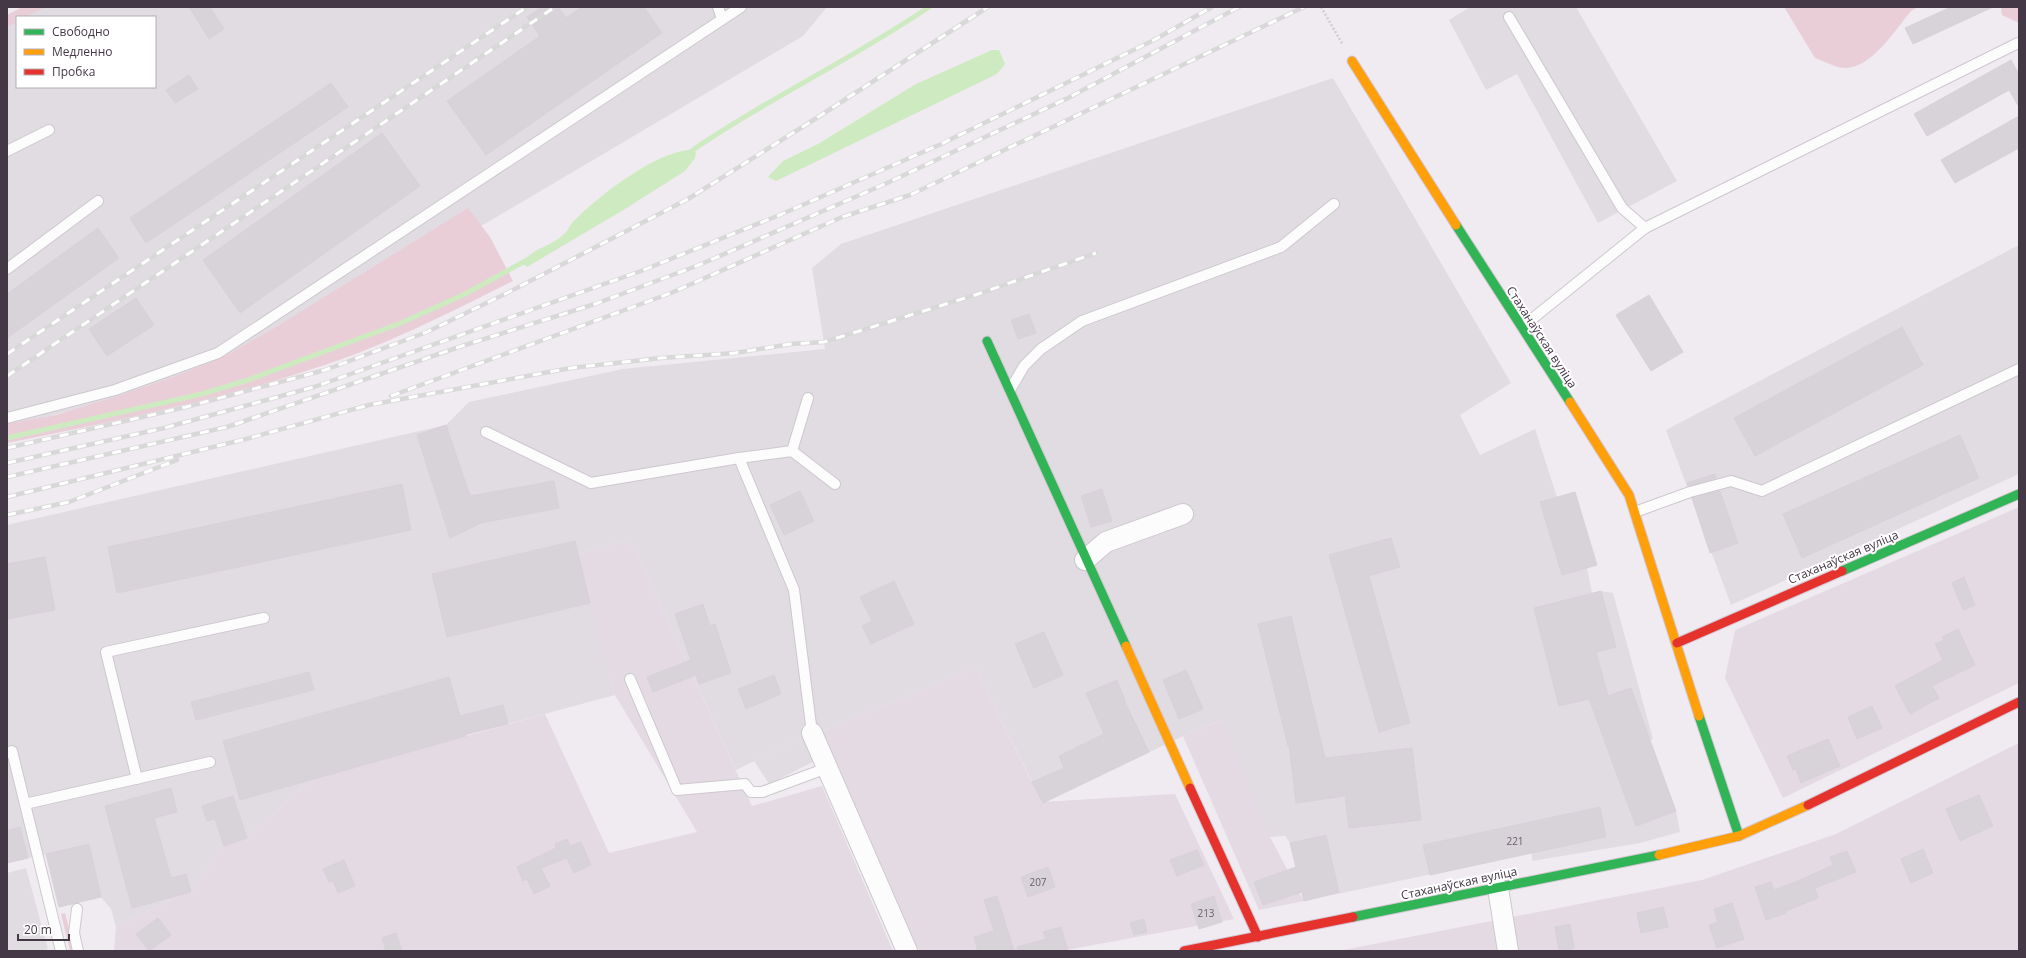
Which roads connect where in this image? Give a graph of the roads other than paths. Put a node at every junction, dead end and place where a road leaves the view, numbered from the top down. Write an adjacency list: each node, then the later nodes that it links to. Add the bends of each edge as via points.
1 (718, 7): 4 (lane)
2 (741, 7): 4 (lane)
3 (1509, 18): 11 (lane, via 1622,208)
4 (722, 19): 18 (lane, via 218,353 115,390)
5 (2018, 43): 11 (lane)
6 (1352, 61): 13 (street, Стаханаўская вуліца)
7 (49, 130): 8 (lane)
8 (7, 151)
9 (98, 201): 12 (lane)
10 (1334, 204): 16 (lane, via 1281,246 1082,321 1040,348 1024,366)
11 (1646, 228): 13 (lane)
12 (7, 269)
13 (1522, 327): 24 (street, Стаханаўская вуліца, via 1629,495)
14 (987, 341): 16 (street)
15 (2019, 369): 24 (lane, via 1762,491 1732,480)
16 (1010, 390): 26 (street)
17 (808, 398): 20 (lane)
18 (7, 418)
19 (486, 432): 21 (lane, via 590,483)
20 (792, 451): 21 (lane); 22 (lane)
21 (739, 458): 31 (lane, via 794,590)
22 (835, 484)
23 (2019, 494): 28 (street, Стаханаўская вуліца)
24 (1635, 512): 28 (street, Стаханаўская вуліца)
25 (1183, 514): 26 (street, via 1106,542)
26 (1085, 560): 40 (street)
27 (264, 618): 35 (lane, via 106,652)
28 (1677, 643): 37 (street, Стаханаўская вуліца)
29 (630, 679): 34 (lane, via 677,790 745,784 750,792 762,792)
30 (2019, 702): 37 (street, Стаханаўская вуліца, via 1778,820)
31 (812, 733): 34 (street)
32 (9, 750): 36 (lane)
33 (210, 762): 35 (lane)
34 (827, 768): 43 (street)
35 (137, 779): 36 (lane)
36 (25, 804): 41 (lane)
37 (1739, 836): 38 (street, Стаханаўская вуліца, via 1675,852)
38 (1498, 888): 40 (street, Стаханаўская вуліца); 45 (street)
39 (77, 909): 42 (lane, via 74,933)
40 (1258, 937): 44 (street, Стаханаўская вуліца)
41 (60, 951)
42 (78, 951)
43 (907, 951)
44 (1184, 951)
45 (1508, 951)

